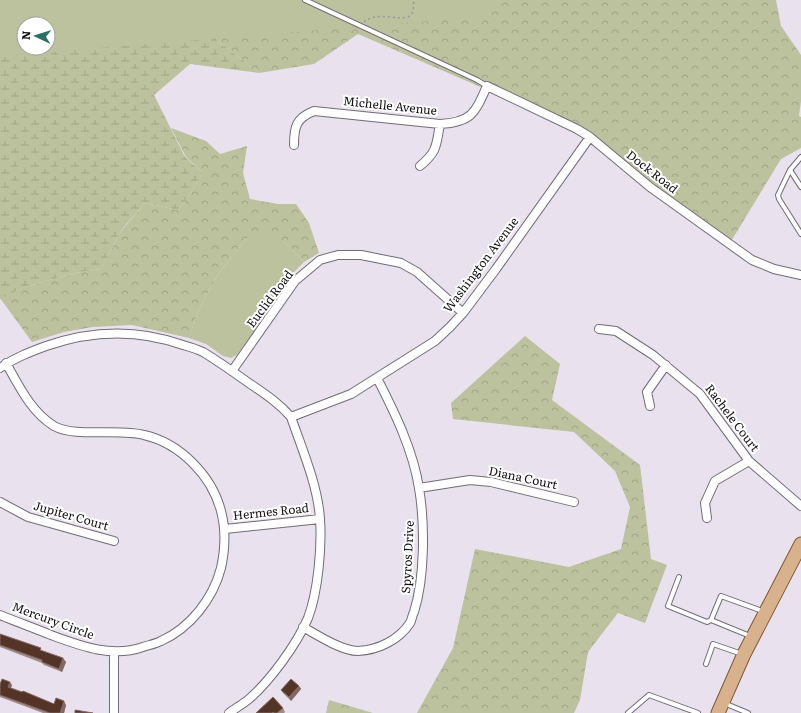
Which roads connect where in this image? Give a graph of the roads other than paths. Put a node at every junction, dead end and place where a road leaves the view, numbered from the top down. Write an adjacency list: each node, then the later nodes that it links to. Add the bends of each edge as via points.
1 (305, 0): 2 (lane)
2 (488, 86): 3 (street, Michelle Avenue, via 472,115 452,123); 4 (street, Dock Road, via 569,124)
3 (440, 124): 5 (street, Michelle Avenue, via 314,110 299,120 294,131); 7 (street, via 435,150)
4 (590, 137): 11 (street, Dock Road, via 650,188 752,260 774,269); 12 (street, Washington Avenue)
5 (294, 146)
6 (801, 156): 8 (lane)
7 (420, 166)
8 (790, 170): 9 (lane); 10 (lane, via 778,195)
9 (801, 187)
10 (801, 234)
11 (801, 275)
12 (463, 312): 16 (street, Euclid Road, via 417,272 401,263 361,254 338,255 320,260 295,281); 17 (street, Washington Avenue, via 434,341)
13 (599, 329): 14 (street, Rachele Court, via 616,331)
14 (666, 365): 18 (street, via 647,392); 20 (street, Rachele Court, via 700,394)
15 (3, 366): 16 (street, via 26,353 68,338 133,334 167,339 202,352); 27 (street, Mercury Circle, via 33,408 55,427 73,432 112,431 144,434 166,443 183,454 201,472 213,490)
16 (232, 371): 19 (street, via 281,406)
17 (377, 378): 19 (street, Washington Avenue, via 351,394); 21 (street, Spyros Drive, via 397,420)
18 (650, 406)
19 (291, 417): 26 (street, via 315,489)
20 (749, 462): 24 (street, Rachele Court); 25 (street, via 716,482 705,503)
21 (419, 488): 23 (street, Diana Court, via 470,480 491,482); 34 (street, Spyros Drive, via 422,552 418,598 410,622 397,637 384,645 358,651 334,644)
22 (0, 502): 28 (street, Jupiter Court, via 28,517)
23 (574, 502)
24 (801, 506)
25 (707, 518)
26 (320, 519): 27 (street, Hermes Road); 34 (street, via 320,555 314,595)
27 (225, 529): 36 (street, Mercury Circle, via 224,554 218,577 205,604 186,625 161,641 137,649)
28 (114, 541)
29 (801, 544): 31 (main road)
30 (679, 577): 33 (lane, via 668,606 707,622)
31 (765, 612): 33 (lane, via 721,596); 35 (main road)
32 (0, 615): 36 (street, Mercury Circle, via 89,648)
33 (711, 620): 35 (lane)
34 (303, 627): 42 (street, via 276,670 250,698)
35 (752, 637): 37 (main road)
36 (114, 652): 41 (street)
37 (744, 654): 38 (lane, via 713,644); 39 (main road)
38 (706, 664)
39 (720, 708): 45 (lane)
40 (690, 712): 43 (lane, via 649,695); 44 (lane)
41 (114, 713)
42 (229, 713)
43 (628, 713)
44 (698, 713)
45 (748, 713)

